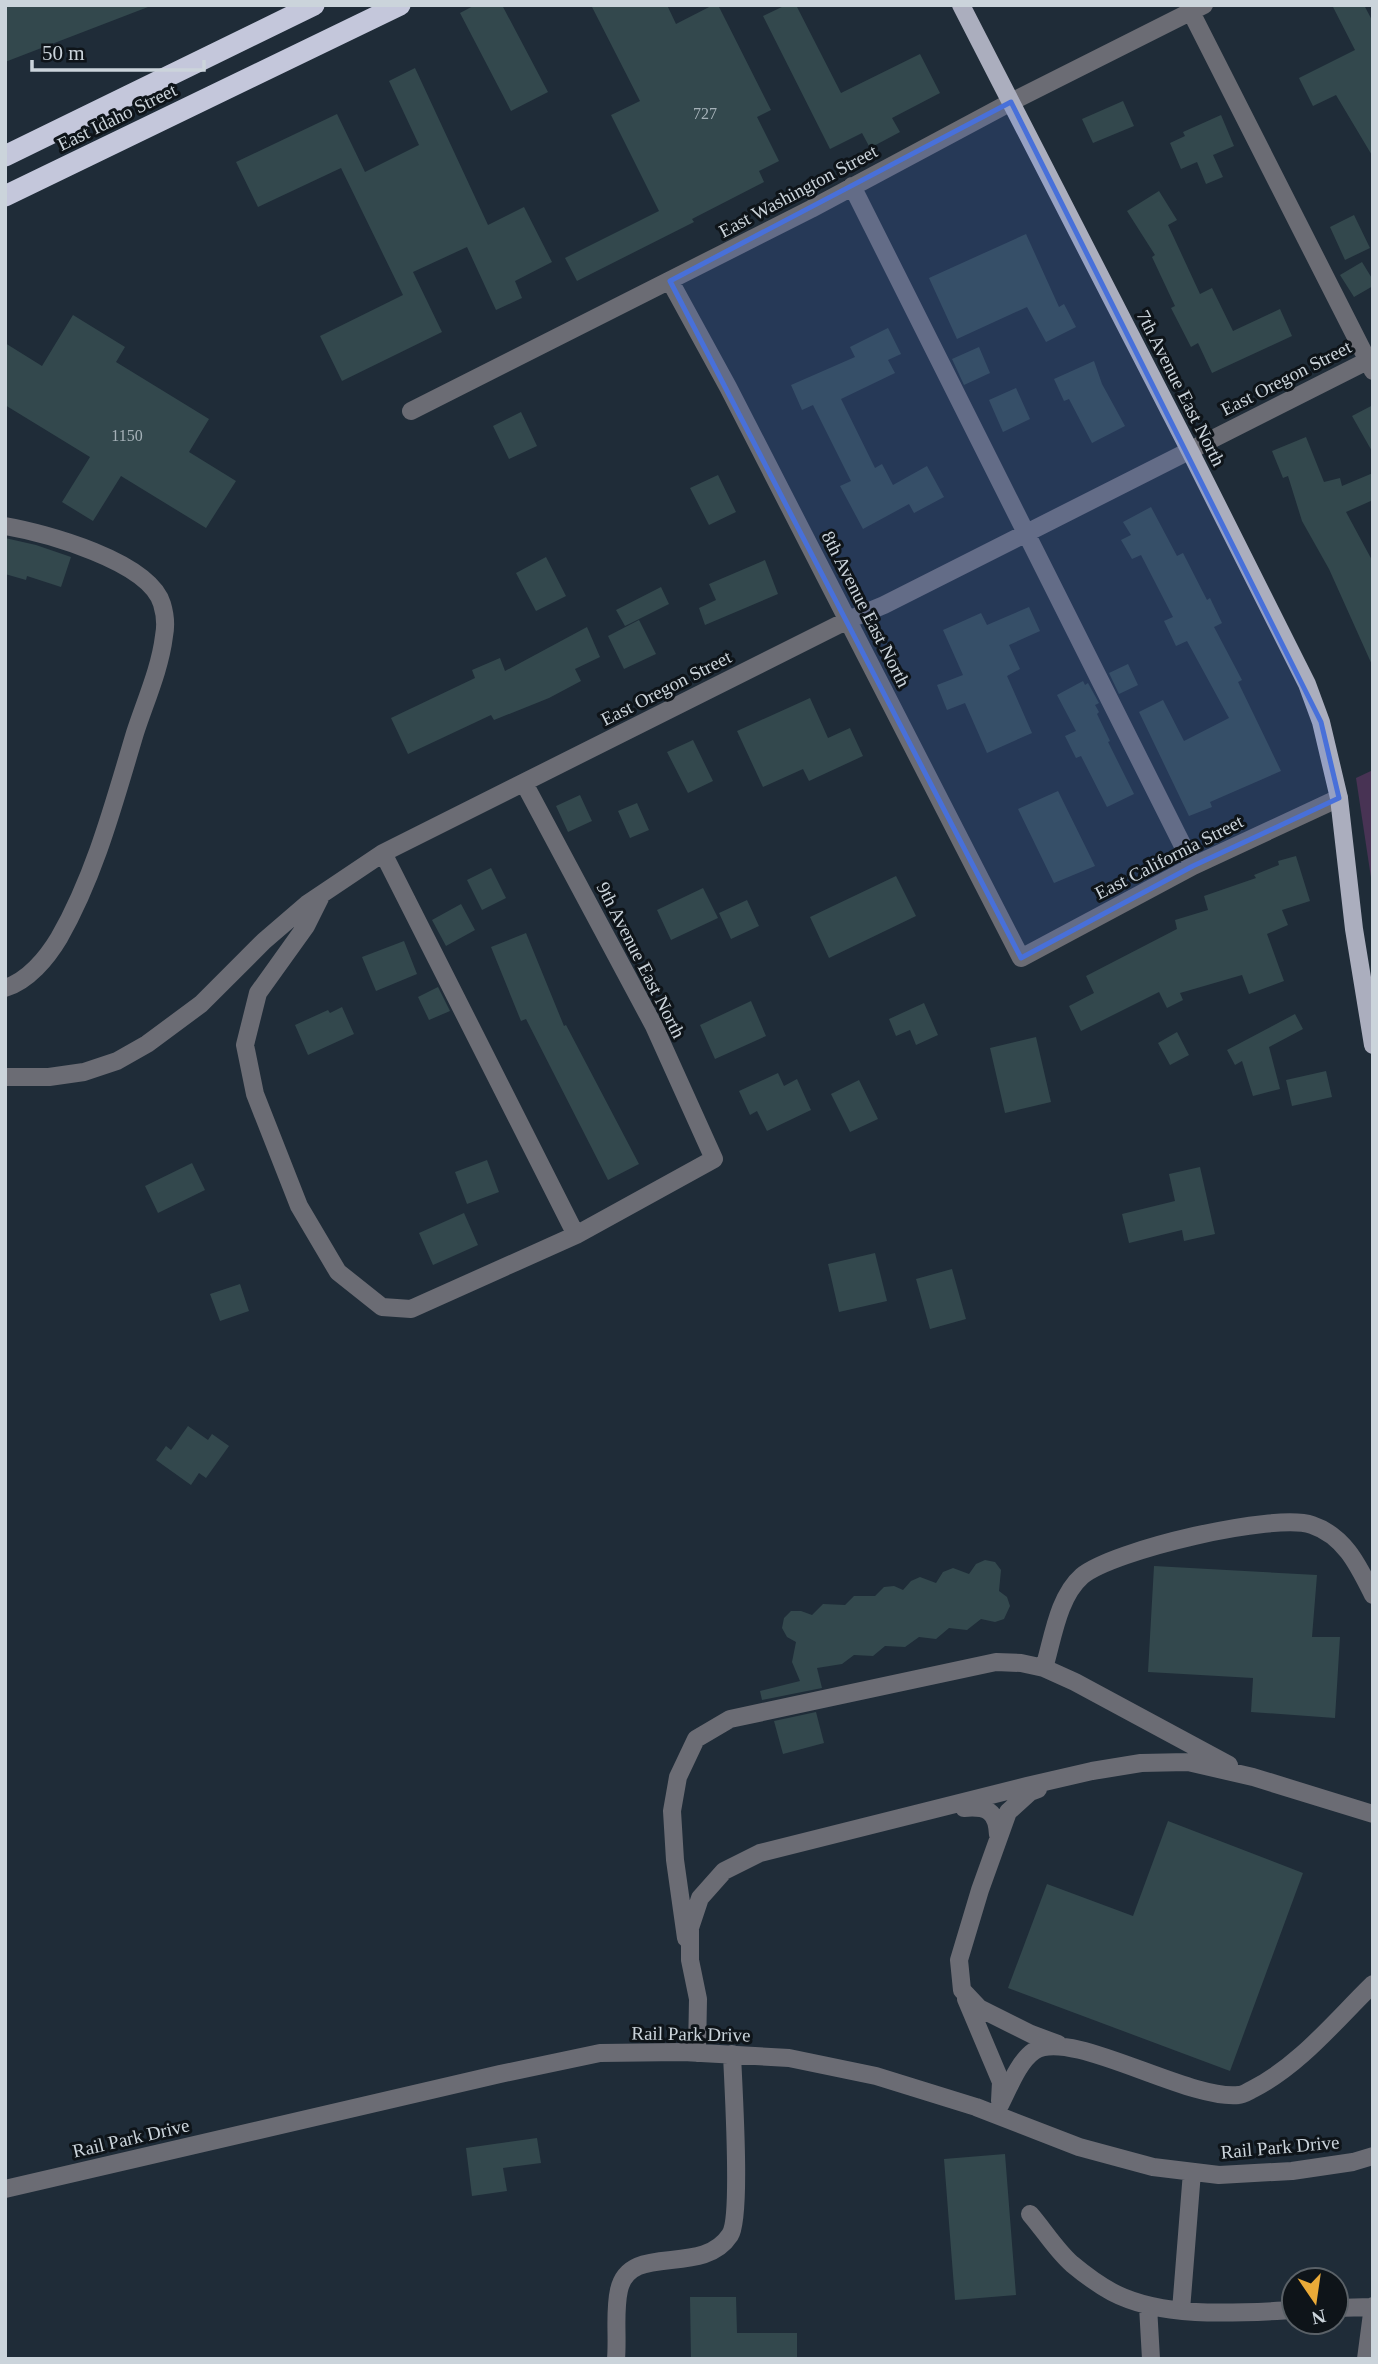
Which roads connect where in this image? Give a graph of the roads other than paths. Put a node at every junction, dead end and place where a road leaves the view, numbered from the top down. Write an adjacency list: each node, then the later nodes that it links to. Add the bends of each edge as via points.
1 (314, 5): 6 (highway, East Idaho Street)
2 (400, 5): 8 (highway, East Idaho Street)
3 (961, 5): 5 (main road, 7th Avenue East North)
4 (1198, 9): 5 (street, East Washington Street); 10 (street)
5 (1011, 102): 7 (street, East Washington Street); 12 (main road, 7th Avenue East North)
6 (5, 156)
7 (852, 186): 9 (street, East Washington Street); 14 (street)
8 (5, 196)
9 (670, 281): 11 (street, East Washington Street); 15 (street, 8th Avenue East North)
10 (1371, 363): 12 (street, East Oregon Street)
11 (411, 411)
12 (1190, 451): 14 (street, East Oregon Street); 17 (main road, 7th Avenue East North, via 1307,684)
13 (5, 526): 22 (street, via 50,536 125,566 154,589 165,622 160,656 121,781 77,903 47,955 23,979)
14 (1025, 534): 15 (street, East Oregon Street); 19 (street)
15 (848, 620): 16 (street, East Oregon Street); 21 (street, 8th Avenue East North)
16 (524, 783): 18 (street, East Oregon Street); 25 (street, 9th Avenue East North, via 654,1026 715,1159)
17 (1339, 798): 19 (street, East California Street); 23 (main road, 7th Avenue East North)
18 (383, 853): 20 (street, East Oregon Street); 25 (street)
19 (1193, 866): 21 (street, East California Street)
20 (323, 893): 24 (street, East Oregon Street, via 264,941 201,1004 147,1044 84,1072); 25 (street, via 306,926 258,993 245,1045 255,1094 299,1206 338,1272 382,1307 411,1310)
21 (1021, 958)
22 (5, 988)
23 (1373, 1045)
24 (5, 1077)
25 (576, 1236)
26 (1373, 1595): 27 (street, via 1340,1541 1313,1525 1286,1521 1162,1544 1104,1563 1082,1576 1066,1595)
27 (1044, 1668): 29 (street, via 1231,1767); 33 (street, via 996,1662 959,1669 730,1719 696,1739 678,1777 672,1811)
28 (1071, 1776): 29 (street, via 1141,1763 1188,1762); 30 (street); 32 (street, via 1030,1792 1008,1812)
29 (1281, 1785): 31 (street)
30 (917, 1814): 32 (street, via 984,1809 998,1822); 33 (street, via 760,1853 724,1871 700,1898 690,1928)
31 (1373, 1814)
32 (999, 1835): 35 (street, via 959,1960)
33 (690, 1960): 37 (street, via 698,1999)
34 (1373, 1984): 36 (street, via 1308,2050 1270,2080 1240,2096 1202,2091)
35 (962, 1990): 36 (street, via 979,2008 1002,2021); 39 (street, via 1001,2082)
36 (1068, 2047): 39 (street, via 1047,2046 1024,2060)
37 (696, 2053): 38 (street, Rail Park Drive); 42 (street, Rail Park Drive, via 600,2053)
38 (732, 2054): 39 (street, Rail Park Drive, via 789,2058 876,2076); 49 (street, via 736,2206 732,2232 718,2249 695,2258 642,2264 626,2273 619,2288)
39 (999, 2111): 41 (street, Rail Park Drive, via 1079,2147 1153,2167)
40 (1373, 2156): 41 (street, Rail Park Drive, via 1292,2171)
41 (1192, 2172): 47 (street)
42 (5, 2189)
43 (1030, 2214): 44 (street, via 1071,2263 1112,2292)
44 (1148, 2306): 47 (street); 50 (street)
45 (1373, 2307): 46 (street); 51 (street)
46 (1350, 2308)
47 (1181, 2310): 48 (street)
48 (1280, 2311)
49 (615, 2359)
50 (1151, 2359)
51 (1366, 2359)

